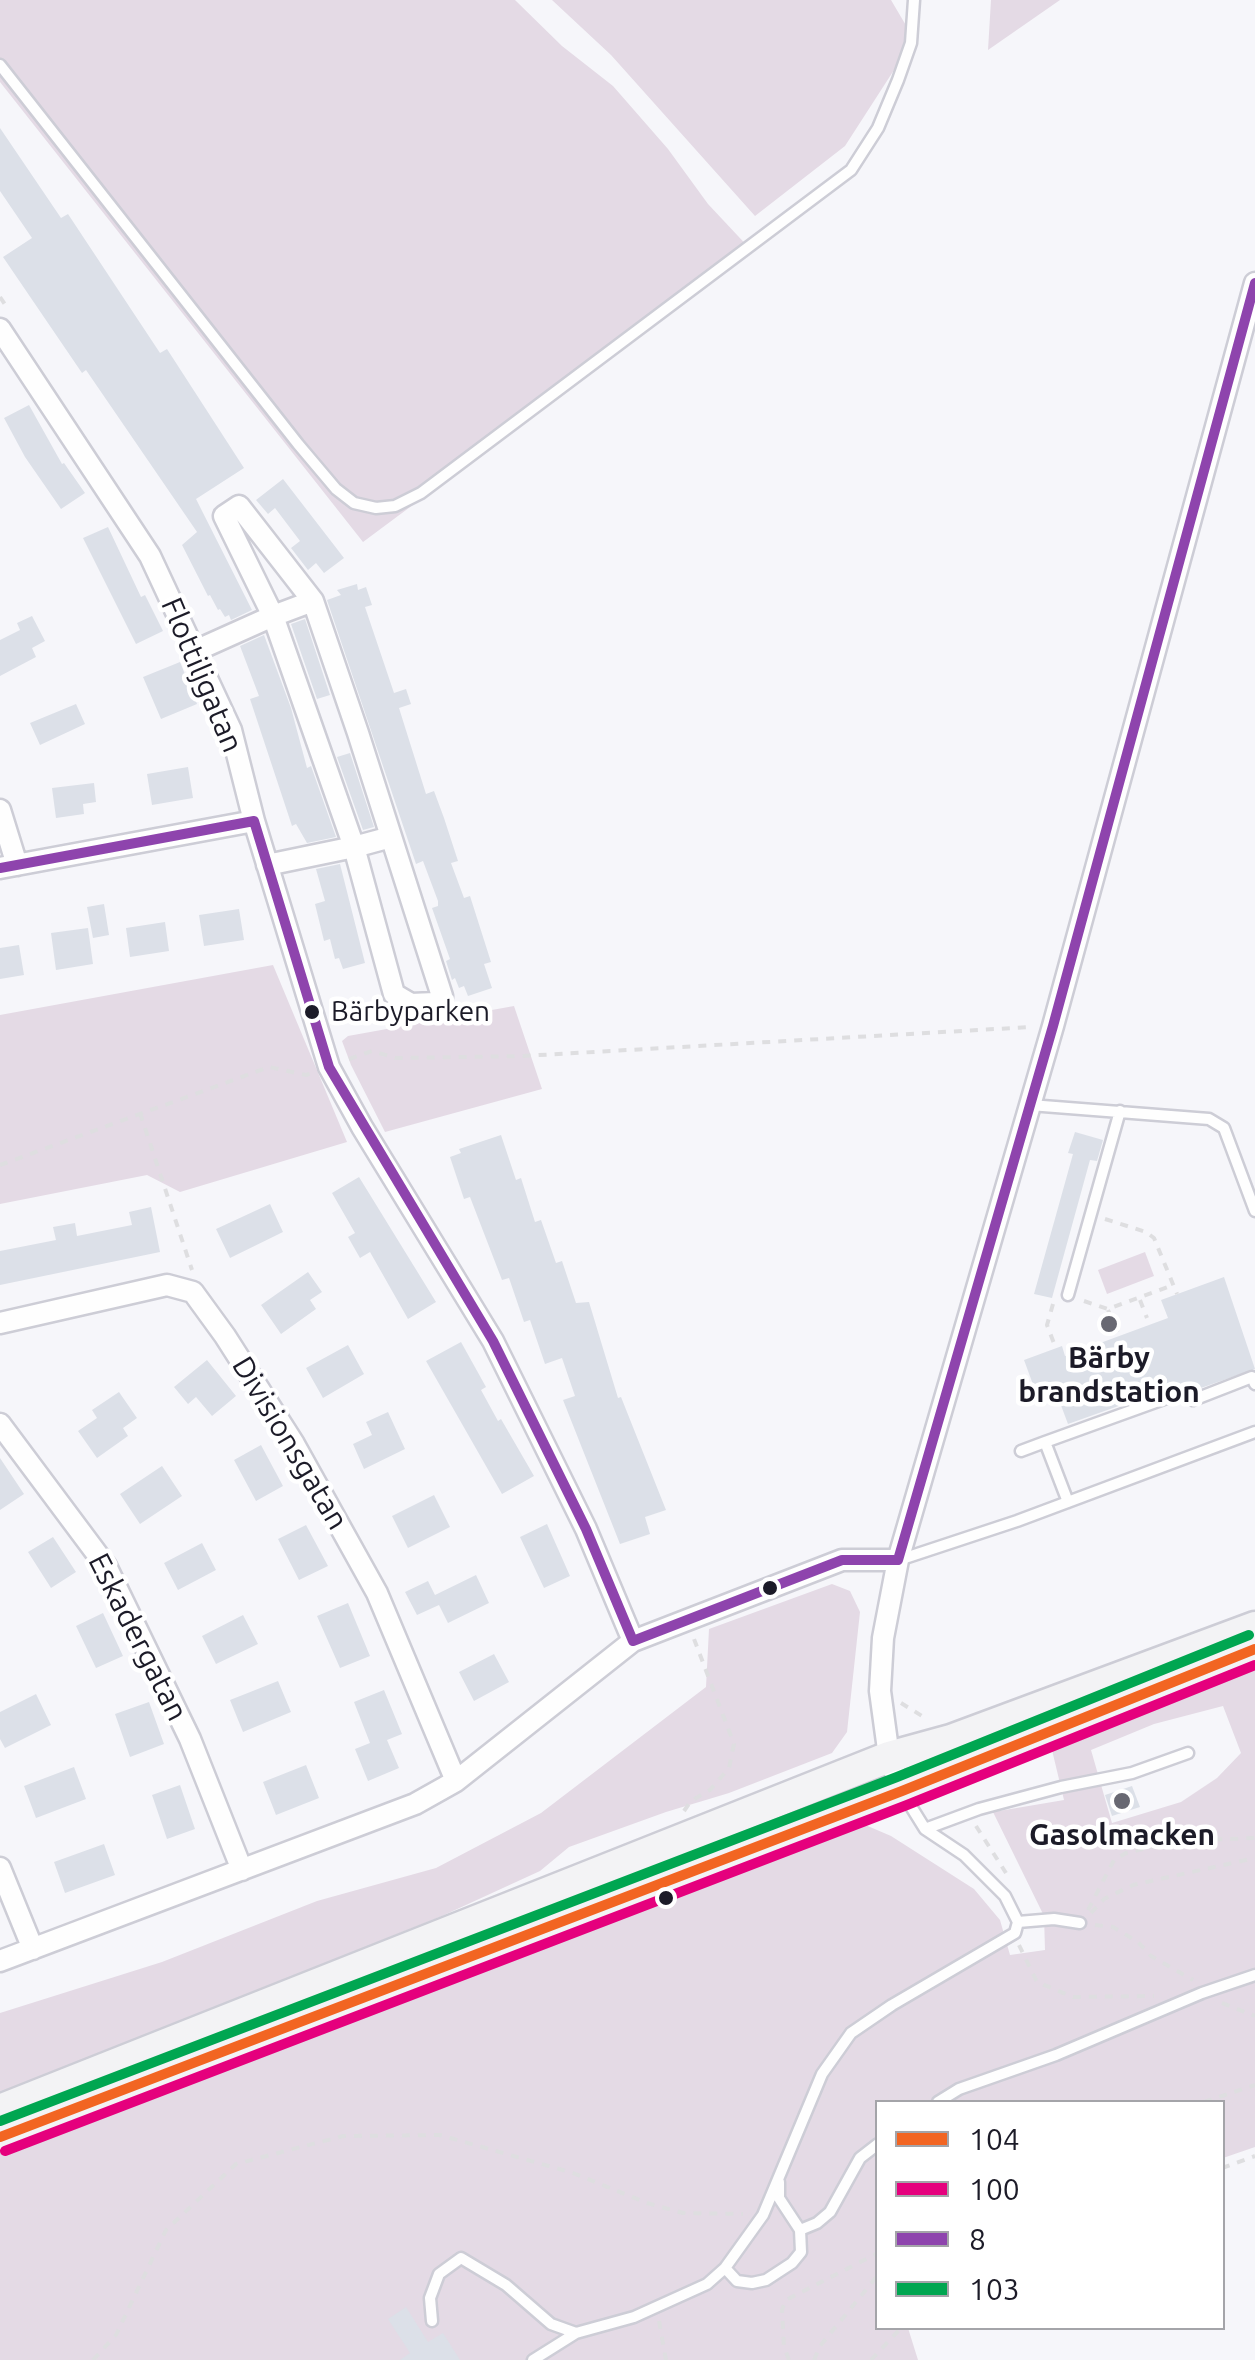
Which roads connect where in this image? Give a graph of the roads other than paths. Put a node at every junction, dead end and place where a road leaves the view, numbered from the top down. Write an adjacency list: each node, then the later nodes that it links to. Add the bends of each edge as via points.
1 (914, 0): 2 (lane, via 911,43 898,80 851,170 421,492 376,508 336,489)
2 (0, 65)
3 (1255, 283): 14 (street)
4 (0, 329): 7 (street, Flottiljgatan, via 150,556)
5 (313, 601): 6 (street); 6 (street, via 239,506 224,516); 10 (street)
6 (273, 616): 7 (street); 11 (street)
7 (194, 651): 9 (street, Flottiljgatan, via 231,730)
8 (0, 810): 13 (street)
9 (254, 821): 12 (street, Flottiljgatan); 13 (street)
10 (391, 838): 11 (street); 11 (street, via 442,996 435,1003 411,1004 394,994)
11 (354, 847): 12 (street)
12 (268, 865): 27 (street, Flottiljgatan, via 329,1067 493,1341)
13 (9, 867)
14 (1030, 1104): 15 (lane); 25 (street)
15 (1120, 1112): 16 (lane, via 1209,1118 1224,1128); 17 (lane)
16 (1255, 1211)
17 (1068, 1295)
18 (0, 1324): 31 (street, Divisionsgatan, via 167,1286 193,1292 294,1444 376,1593)
19 (1255, 1384): 22 (lane, via 1252,1377 1192,1400 1189,1390)
20 (0, 1424): 35 (street, Eskadergatan, via 106,1566 190,1739)
21 (1255, 1432): 24 (lane)
22 (1045, 1442): 23 (lane); 24 (lane)
23 (1020, 1451)
24 (1068, 1502): 25 (lane)
25 (898, 1560): 27 (street, via 842,1560); 30 (street, via 880,1690)
26 (1255, 1627): 30 (main road)
27 (633, 1641): 31 (street)
28 (1255, 1649): 32 (main road)
29 (1188, 1752): 33 (lane)
30 (889, 1758): 32 (street); 42 (main road)
31 (456, 1781): 35 (street, via 415,1804)
32 (902, 1791): 33 (lane); 43 (main road)
33 (925, 1829): 37 (lane, via 964,1855 1005,1896)
34 (0, 1868): 38 (street)
35 (242, 1870): 38 (street)
36 (1080, 1923): 37 (lane, via 1054,1919)
37 (1017, 1928): 45 (lane, via 850,2034 822,2074)
38 (32, 1949): 39 (street)
39 (0, 1961)
40 (1255, 1975): 41 (lane)
41 (941, 2100)
42 (0, 2110)
43 (0, 2137)
44 (875, 2146): 46 (lane, via 860,2158 830,2212)
45 (779, 2176): 46 (lane, via 779,2198); 47 (lane, via 763,2214)
46 (800, 2230): 47 (lane, via 801,2252 766,2280 737,2281)
47 (725, 2268): 49 (lane, via 706,2284 634,2317)
48 (432, 2322): 49 (lane, via 438,2274 461,2258 551,2324)
49 (576, 2332): 50 (lane)
50 (533, 2360)

